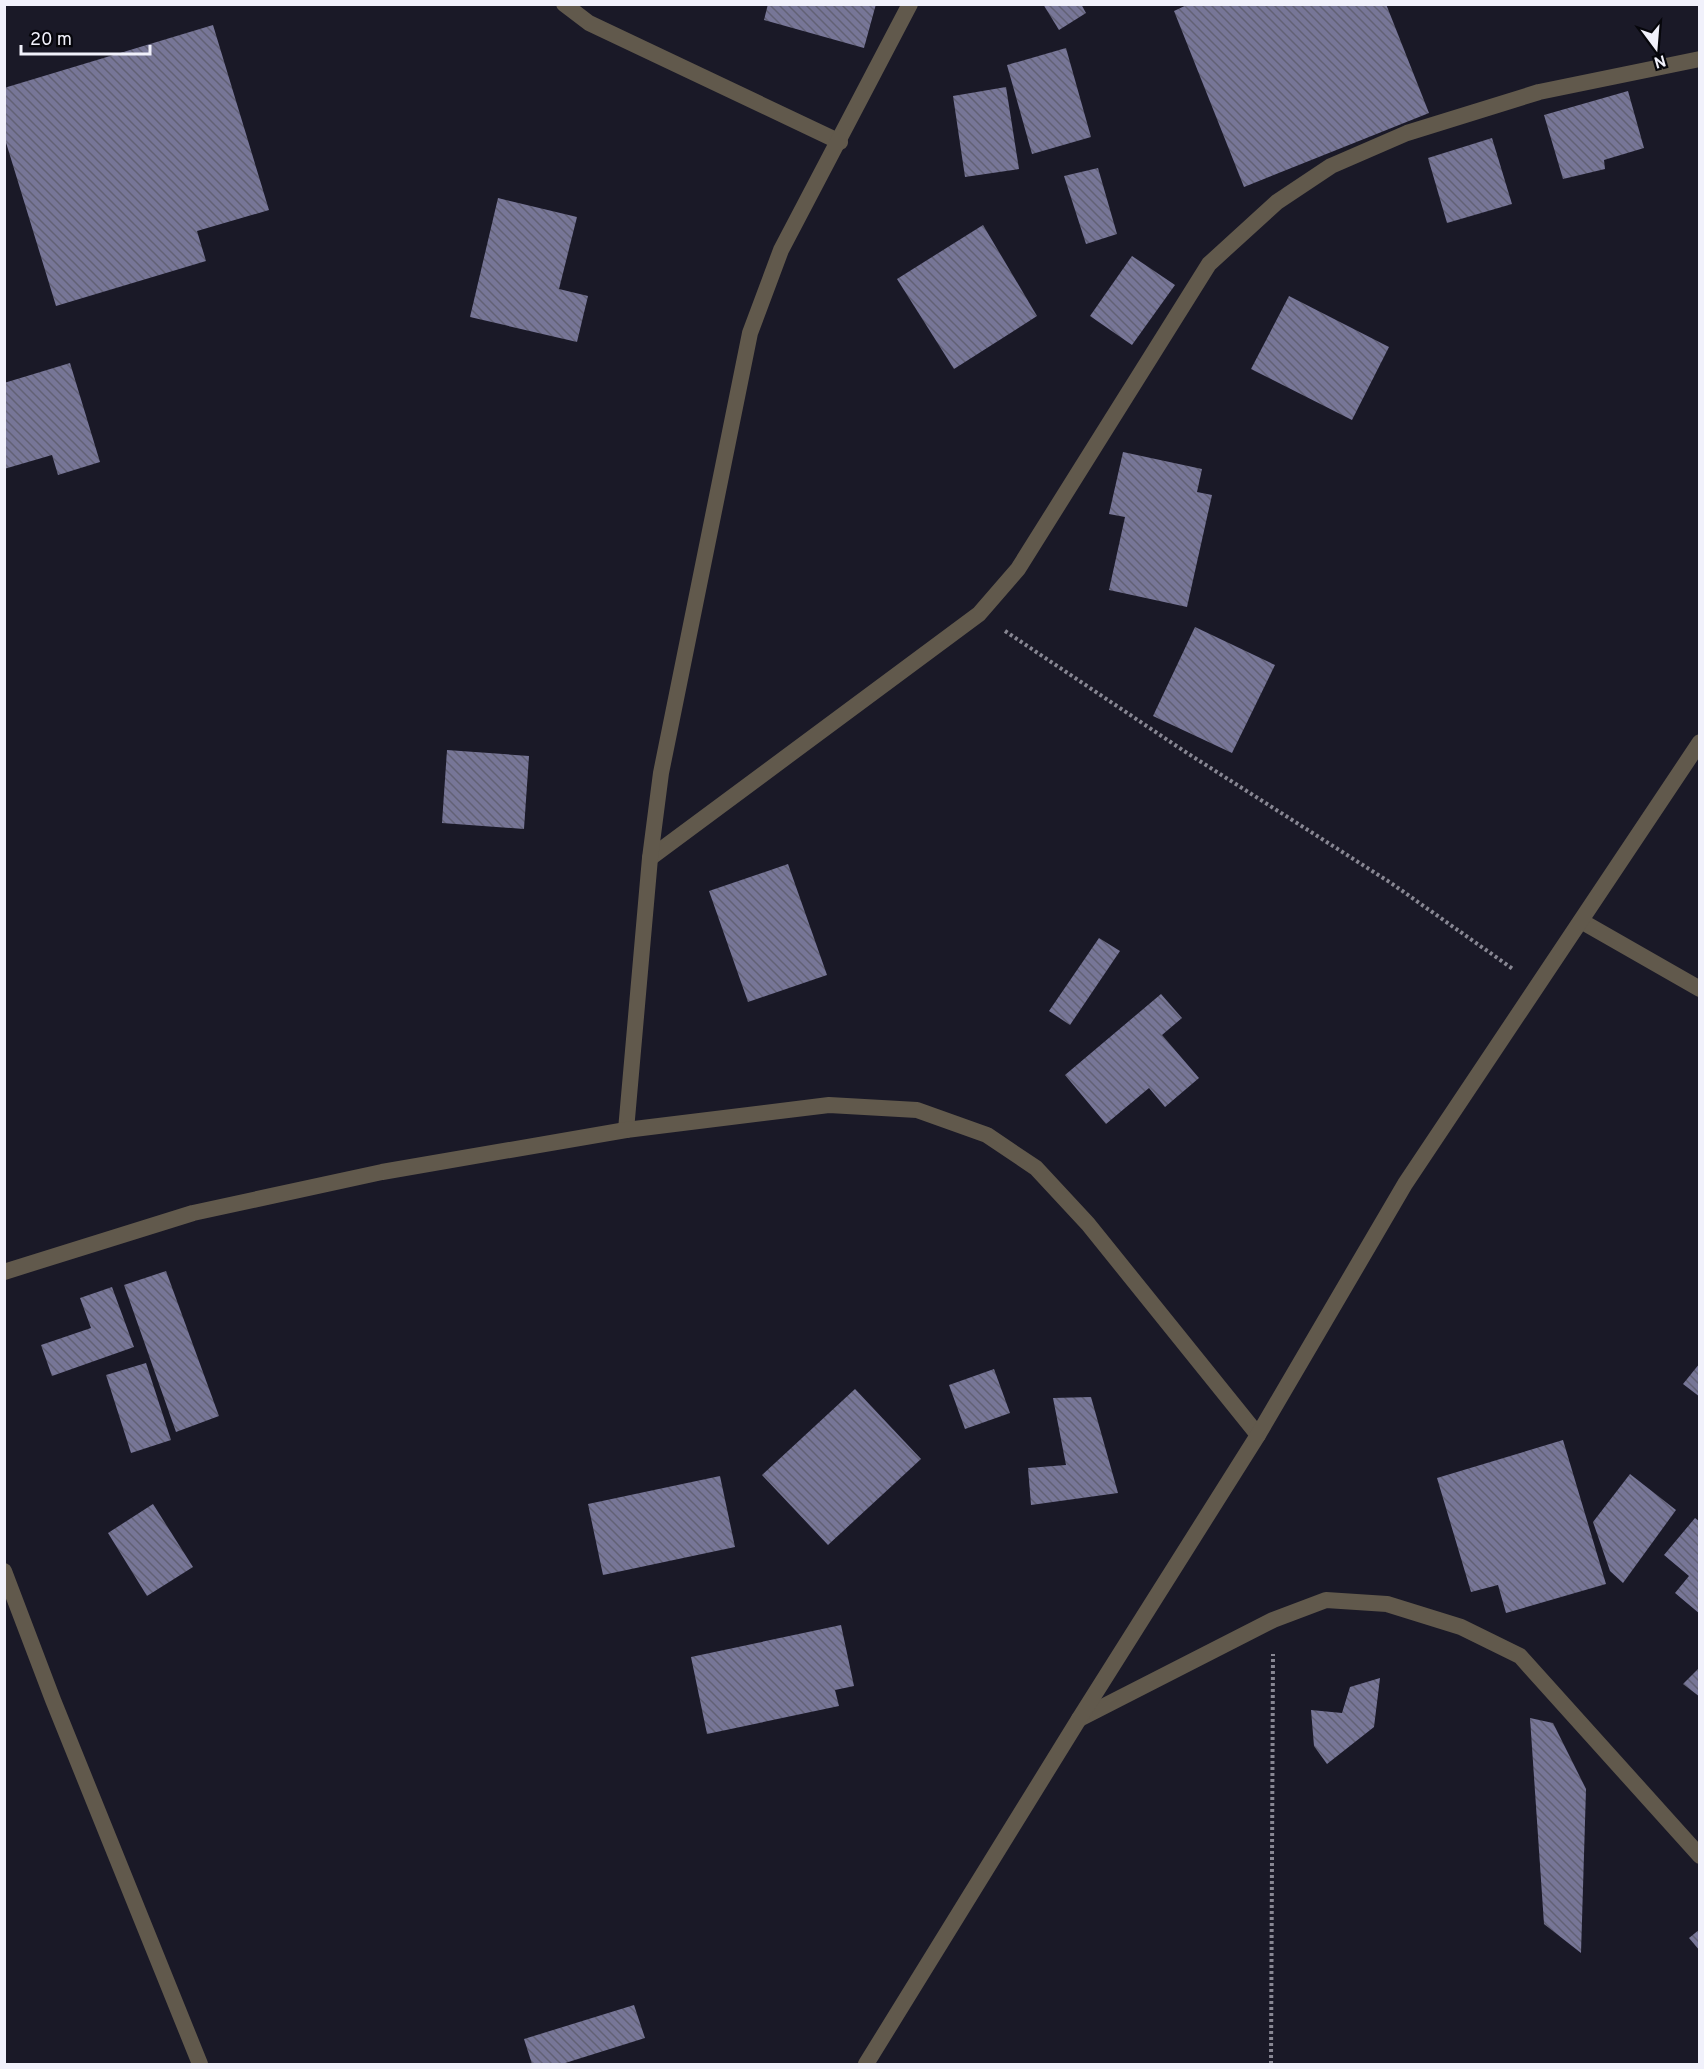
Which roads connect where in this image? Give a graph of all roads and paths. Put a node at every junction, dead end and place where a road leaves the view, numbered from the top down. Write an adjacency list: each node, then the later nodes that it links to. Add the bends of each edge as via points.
1 (564, 4): 4 (street, via 590,23)
2 (910, 4): 4 (street)
3 (1700, 59): 5 (street, via 1539,93 1407,133 1331,166 1277,202 1209,264 1018,569)
4 (840, 142): 7 (street, via 781,250 750,333 661,772)
5 (979, 614): 7 (street); 9 (path, via 1391,883)
6 (1700, 742): 8 (street)
7 (650, 858): 11 (street)
8 (1581, 921): 9 (street); 10 (street)
9 (1538, 986): 13 (street, via 1405,1184)
10 (1700, 989)
11 (626, 1130): 12 (street, via 382,1172 193,1213); 13 (street, via 829,1105 917,1110 987,1135 1036,1168 1088,1224)
12 (4, 1272)
13 (1258, 1435): 16 (street)
14 (4, 1571): 18 (street)
15 (1273, 1620): 16 (street); 17 (street, via 1326,1600 1387,1604 1461,1627 1521,1656); 20 (path)
16 (1079, 1719): 19 (street)
17 (1700, 1856)
18 (200, 2064)
19 (866, 2064)
20 (1271, 2064)

